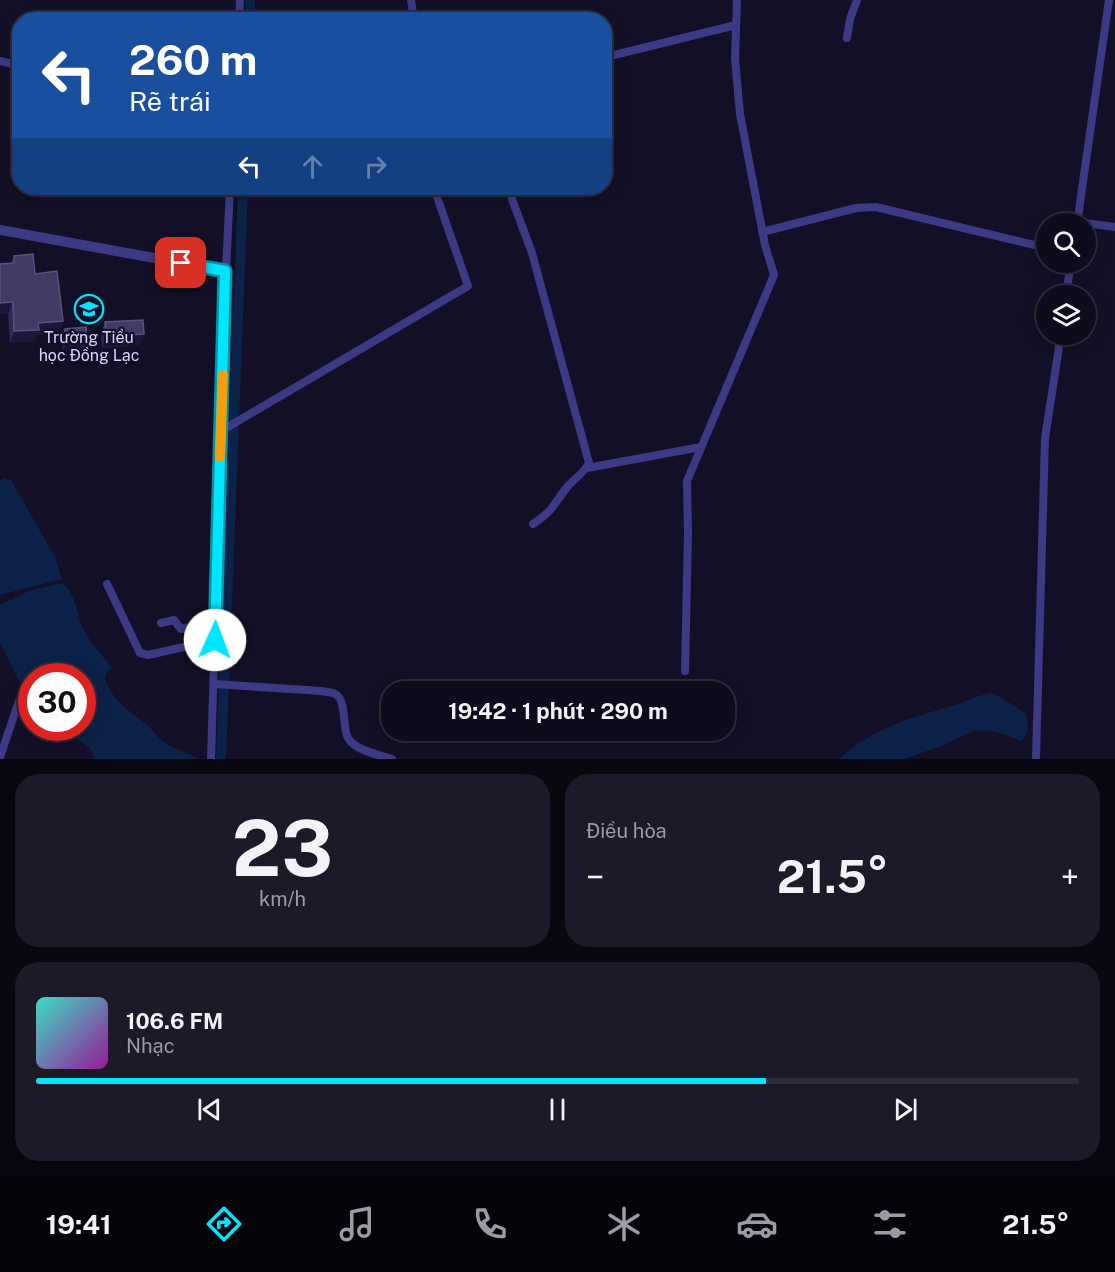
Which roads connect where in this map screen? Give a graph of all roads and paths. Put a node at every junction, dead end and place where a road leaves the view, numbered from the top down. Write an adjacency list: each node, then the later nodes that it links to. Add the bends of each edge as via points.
1 (737, 0): 4 (street)
2 (857, 0): 5 (street)
3 (1109, 0): 10 (street)
4 (736, 25): 6 (street); 14 (street, via 740,114)
5 (847, 38)
6 (614, 55)
7 (230, 195): 16 (street)
8 (437, 195): 18 (street, via 468,286)
9 (511, 195): 20 (street, via 535,264 588,455)
10 (1078, 213)
11 (1096, 225): 12 (street)
12 (1115, 227)
13 (0, 230): 16 (street)
14 (762, 232): 15 (street, via 856,208 876,207); 19 (street, via 774,275)
15 (1036, 245)
16 (225, 271): 18 (street)
17 (1058, 345): 32 (street, via 1045,438)
18 (221, 431): 23 (street)
19 (701, 447): 20 (street); 26 (street, via 687,481)
20 (587, 468): 21 (street, via 568,485 551,511)
21 (533, 524)
22 (107, 584): 25 (street, via 140,653 148,655)
23 (216, 621): 24 (street, via 181,629 174,620); 25 (street)
24 (161, 623)
25 (215, 640): 27 (street)
26 (685, 671)
27 (217, 684): 30 (street); 31 (street, via 335,694 340,698 350,741)
28 (18, 704): 29 (street)
29 (0, 756)
30 (211, 759)
31 (392, 759)
32 (1036, 759)

